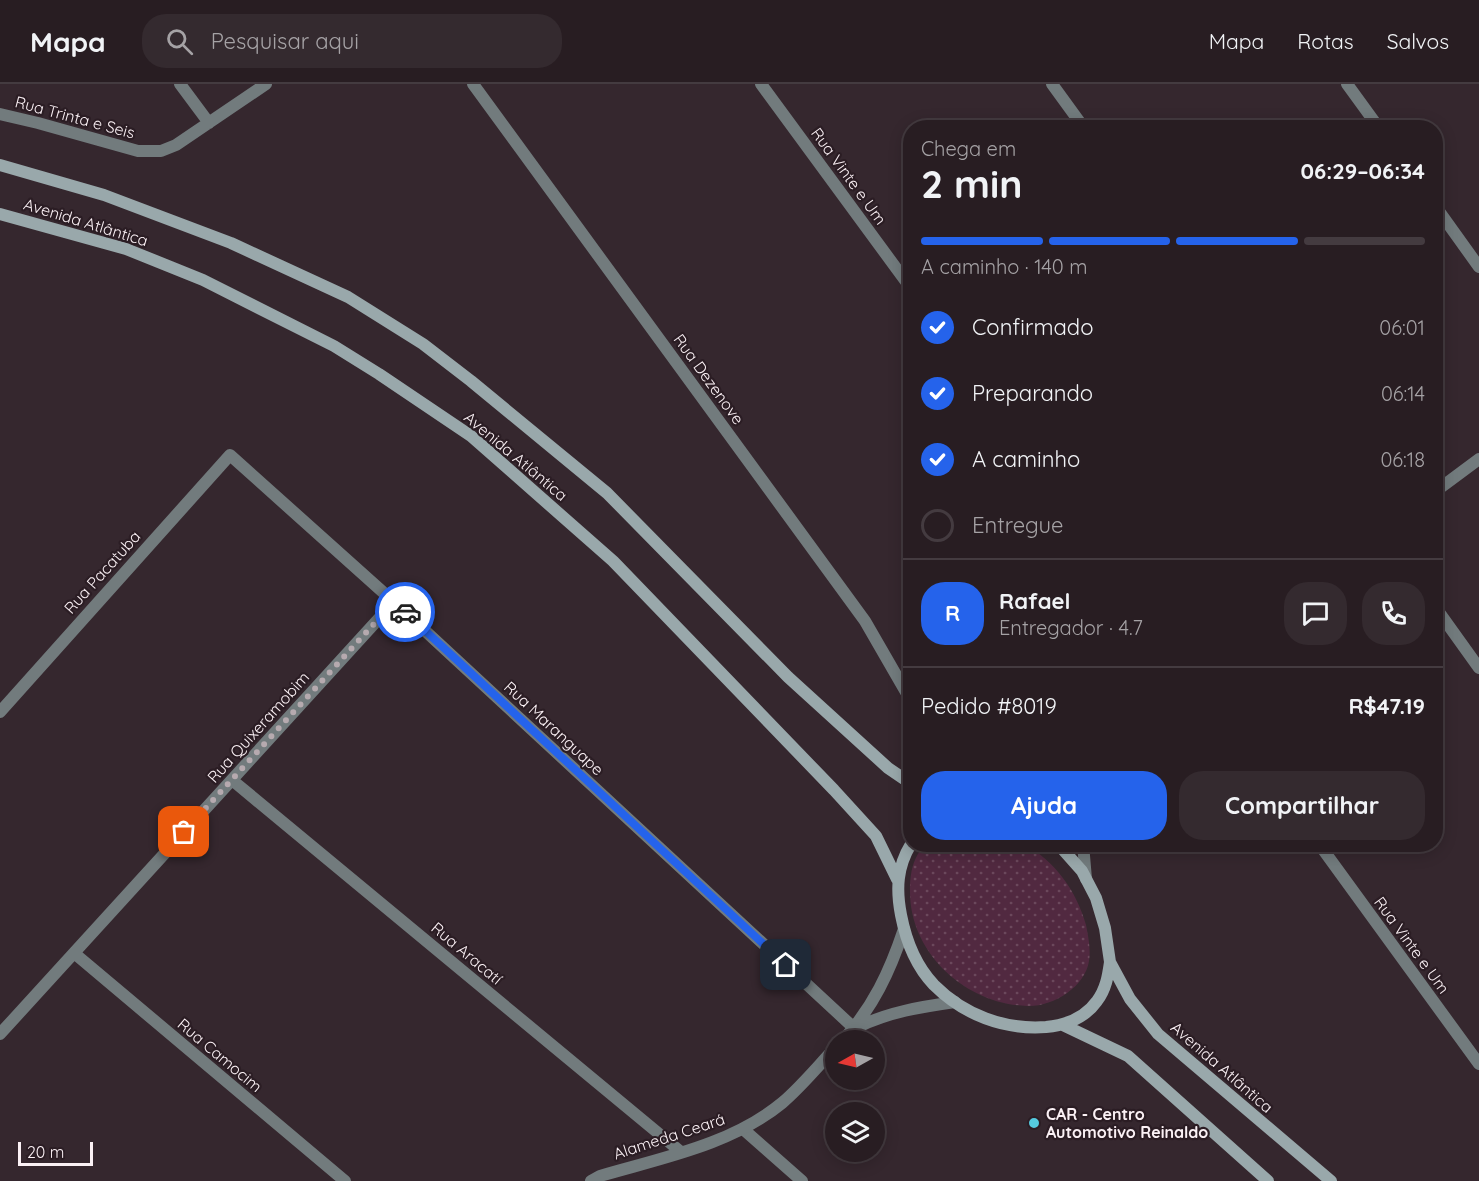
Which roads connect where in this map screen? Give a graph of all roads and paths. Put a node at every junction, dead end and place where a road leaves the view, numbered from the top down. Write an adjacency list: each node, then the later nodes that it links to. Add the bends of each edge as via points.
1 (180, 84): 10 (street)
2 (266, 84): 10 (street, Rua Trinta e Seis)
3 (473, 84): 22 (street, Rua Dezenove, via 865,621)
4 (761, 84): 15 (street, Rua Vinte e Um)
5 (1052, 84): 8 (street)
6 (1347, 84): 9 (street)
7 (0, 114): 10 (street, Rua Trinta e Seis, via 138,151 161,151)
8 (1078, 120)
9 (1372, 120)
10 (209, 123)
11 (0, 165): 24 (main road, Avenida Atlântica, via 104,195 231,243 348,297 423,344 607,493 788,677)
12 (0, 214): 30 (main road, Avenida Atlântica, via 126,249 203,280 334,346 471,436 613,561 834,789 876,836)
13 (1443, 217): 14 (street)
14 (1479, 267)
15 (903, 277)
16 (230, 455): 19 (street, Rua Maranguape); 23 (street, Rua Pacatuba)
17 (1479, 459): 18 (street)
18 (1443, 486)
19 (394, 602): 25 (street, Rua Quixeramobim); 37 (street, Rua Maranguape)
20 (1443, 618): 21 (street)
21 (1479, 668)
22 (903, 687)
23 (0, 712)
24 (903, 778)
25 (232, 780): 33 (street, Rua Quixeramobim); 42 (street, Rua Aracatí)
26 (906, 852): 30 (main road, Avenida Atlântica)
27 (1065, 852): 31 (main road, Avenida Atlântica)
28 (1084, 852): 31 (street)
29 (1325, 852): 40 (street, Rua Vinte e Um)
30 (897, 879): 32 (main road, Avenida Atlântica)
31 (1086, 879): 34 (main road, Avenida Atlântica, via 1105,928)
32 (904, 929): 35 (main road, Avenida Atlântica, via 920,967); 37 (street, via 886,978)
33 (74, 953): 38 (street, Rua Quixeramobim); 43 (street, Rua Camocim)
34 (1110, 962): 36 (main road, Avenida Atlântica, via 1107,982 1097,1001 1082,1016); 47 (main road, Avenida Atlântica, via 1130,999 1158,1034)
35 (955, 1002): 36 (main road, Avenida Atlântica, via 1006,1026); 37 (street, via 907,1009)
36 (1064, 1025): 46 (main road, via 1128,1056)
37 (854, 1028)
38 (0, 1034)
39 (825, 1058): 41 (street, Alameda Ceará, via 782,1103)
40 (1479, 1064)
41 (743, 1129): 42 (street, Alameda Ceará); 45 (street)
42 (681, 1152): 44 (street, Alameda Ceará)
43 (345, 1181)
44 (591, 1181)
45 (802, 1181)
46 (1268, 1181)
47 (1331, 1181)

